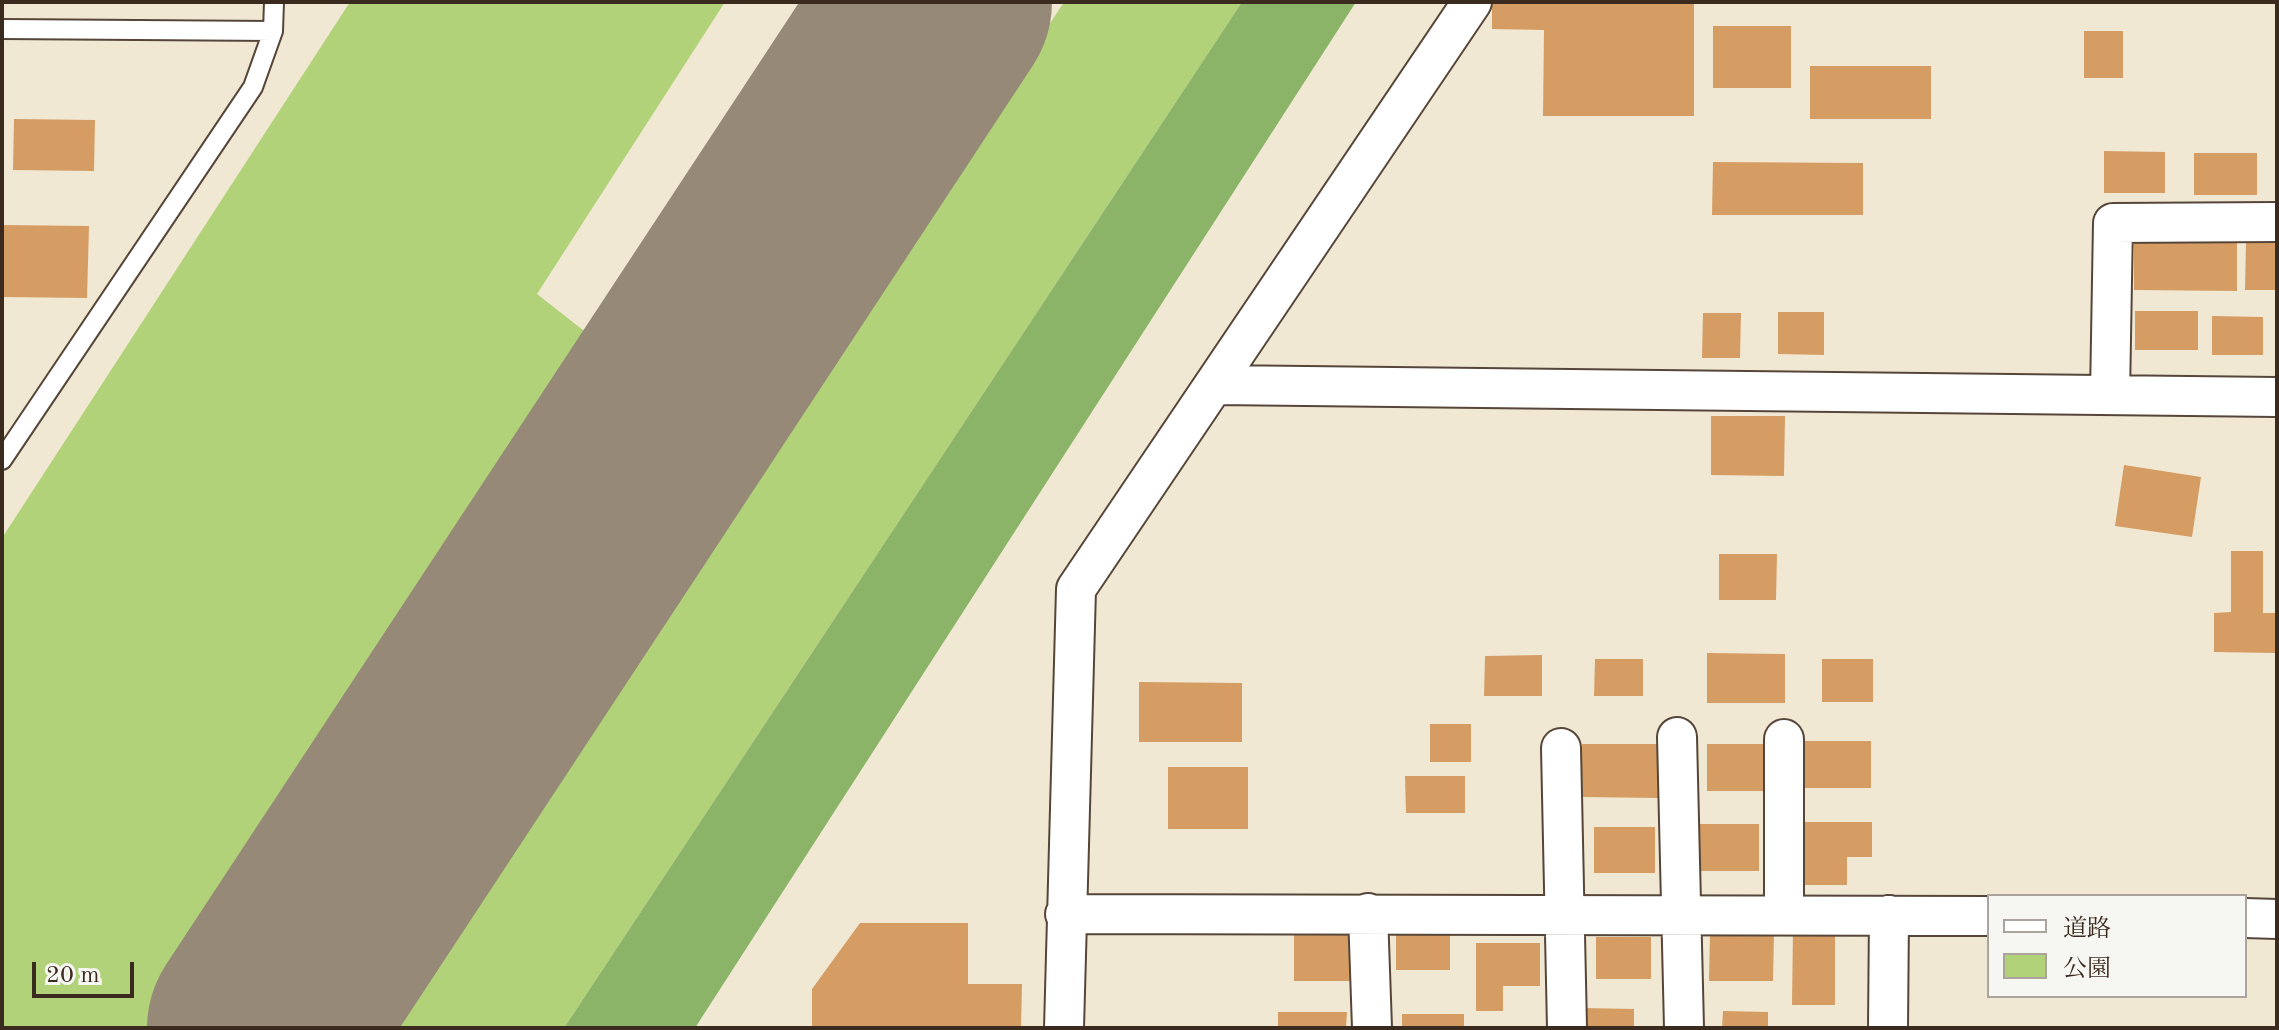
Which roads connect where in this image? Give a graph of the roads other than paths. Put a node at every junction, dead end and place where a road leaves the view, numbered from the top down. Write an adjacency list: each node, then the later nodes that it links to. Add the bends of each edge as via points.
1 (274, 2): 4 (lane)
2 (1472, 2): 6 (street)
3 (2, 29): 4 (lane)
4 (273, 31): 9 (lane, via 253,87)
5 (2277, 222): 7 (street, via 2113,223)
6 (1217, 385): 7 (street); 14 (street, via 1076,589)
7 (2110, 395): 8 (street)
8 (2277, 397)
9 (2, 460)
10 (1677, 737): 16 (street)
11 (1784, 739): 17 (street)
12 (1561, 748): 15 (street)
13 (1368, 913): 14 (street); 15 (street); 23 (street)
14 (1065, 914): 22 (street)
15 (1565, 914): 16 (street); 24 (street)
16 (1681, 914): 17 (street); 25 (street)
17 (1784, 915): 18 (street)
18 (1889, 915): 19 (street); 26 (street)
19 (1987, 916)
20 (2247, 918): 21 (street)
21 (2277, 919)
22 (1064, 1028)
23 (1372, 1028)
24 (1567, 1028)
25 (1684, 1028)
26 (1888, 1028)

